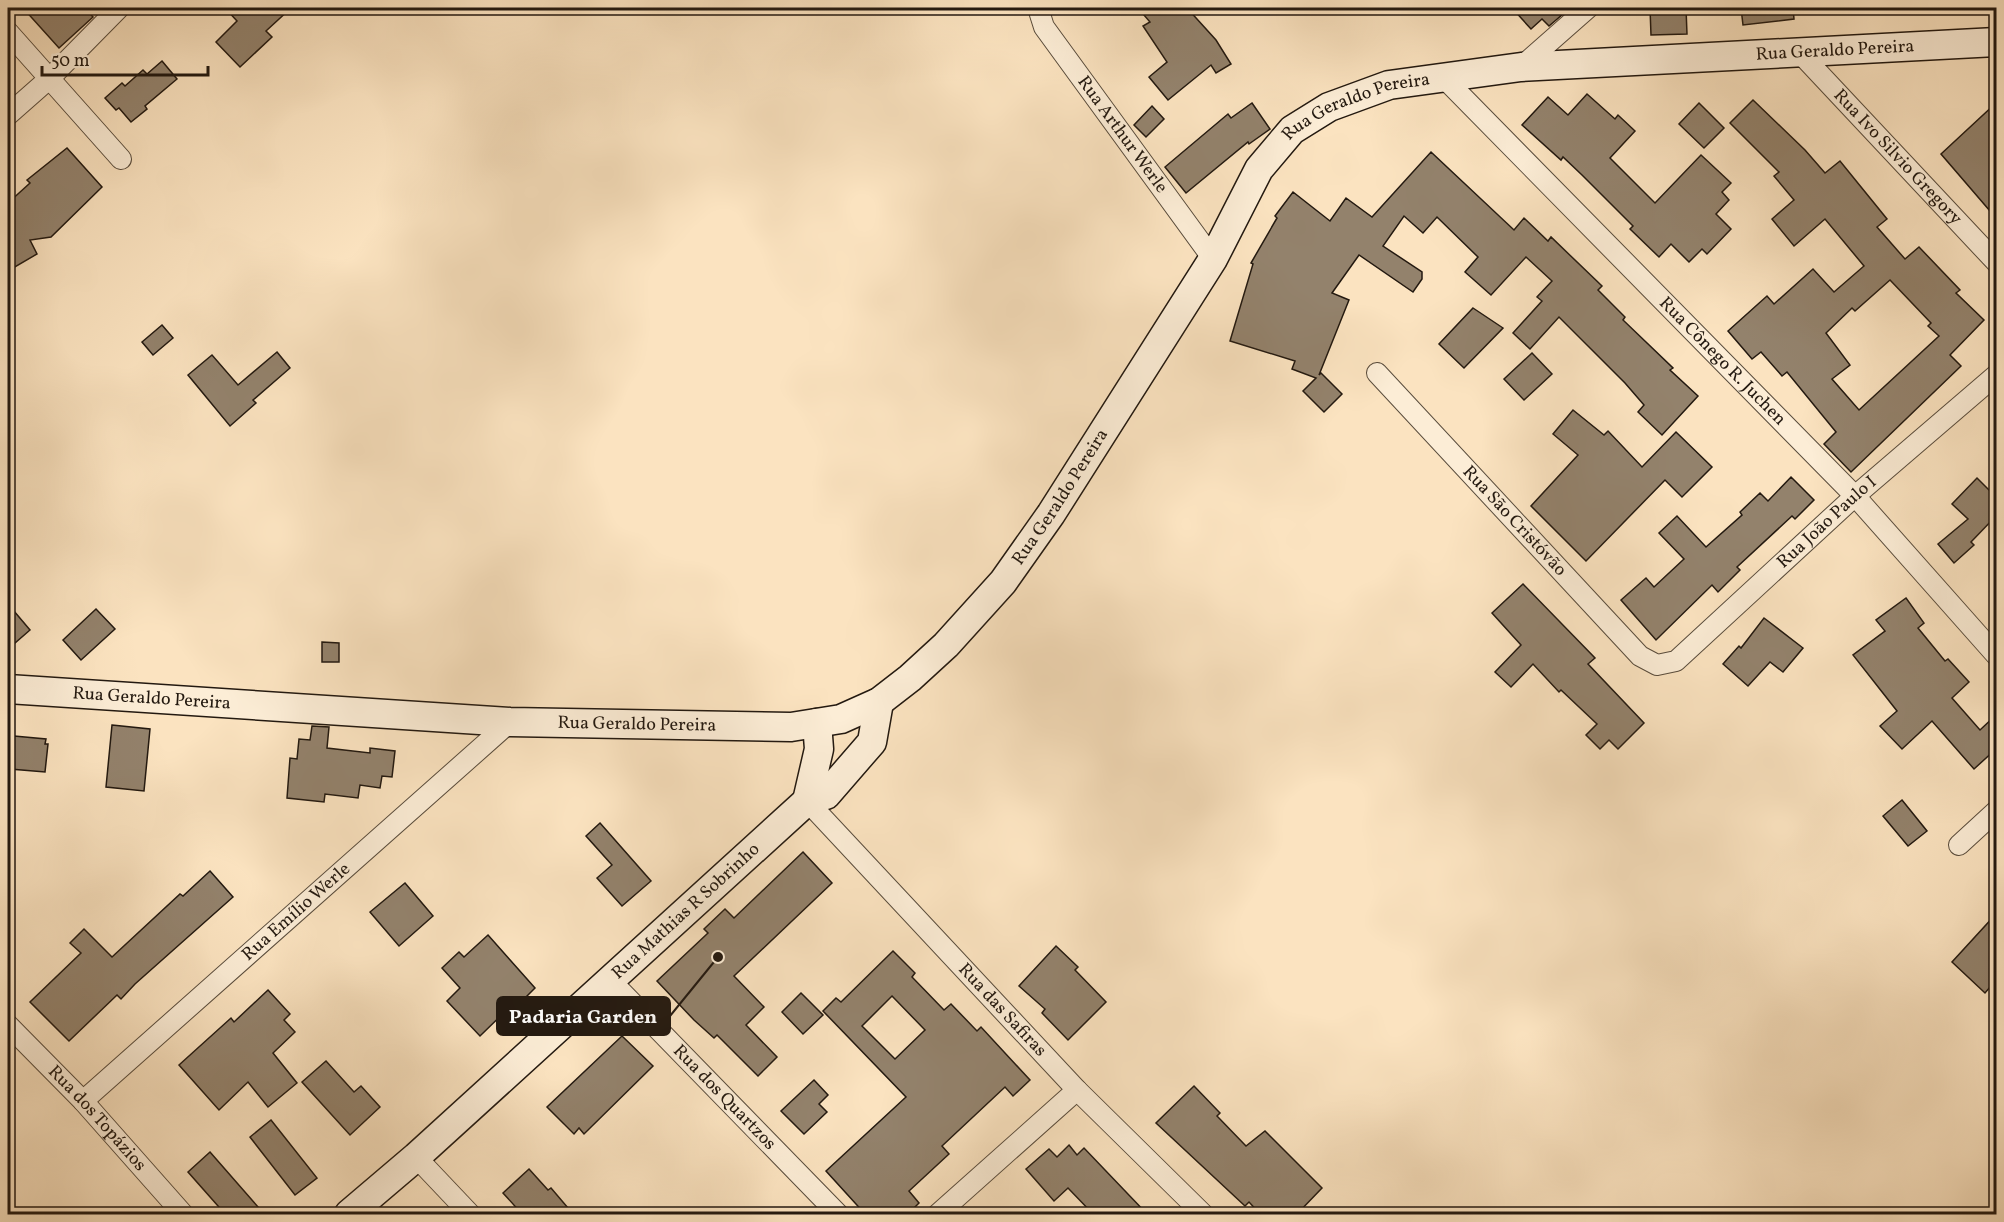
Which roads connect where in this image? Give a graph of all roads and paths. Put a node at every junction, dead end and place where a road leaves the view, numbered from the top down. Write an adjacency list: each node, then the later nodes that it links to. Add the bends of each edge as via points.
1 (119, 8): 9 (street)
2 (1038, 8): 12 (street, Rua Arthur Werle, via 1044,27)
3 (1588, 8): 7 (street)
4 (8, 32): 9 (street)
5 (1996, 42): 6 (main road, Rua Geraldo Pereira)
6 (1798, 52): 7 (main road, Rua Geraldo Pereira); 13 (street, Rua Ivo Silvio Gregory)
7 (1521, 67): 8 (main road, Rua Geraldo Pereira)
8 (1442, 76): 12 (main road, Rua Geraldo Pereira, via 1389,85 1339,104 1292,130 1259,169); 16 (street, Rua Cônego R. Juchen)
9 (50, 78): 10 (street); 11 (street)
10 (8, 115)
11 (121, 159)
12 (1213, 259): 20 (main road, Rua Geraldo Pereira, via 1051,514 1003,582 946,645)
13 (1996, 262)
14 (1377, 373): 18 (street, Rua São Cristóvão, via 1640,656)
15 (1996, 375): 16 (street, Rua João Paulo I)
16 (1855, 496): 17 (street, Rua Cônego R. Juchen); 18 (street, Rua João Paulo I, via 1676,661)
17 (1996, 656)
18 (1657, 665)
19 (8, 689): 21 (main road, Rua Geraldo Pereira)
20 (879, 702): 22 (main road, Rua Geraldo Pereira, via 841,719); 23 (main road, Rua Mathias R Sobrinho, via 872,742 826,795)
21 (510, 722): 22 (main road, Rua Geraldo Pereira, via 791,727); 29 (street, Rua Emílio Werle)
22 (817, 723): 23 (main road, via 819,749)
23 (807, 801): 26 (main road, Rua Mathias R Sobrinho); 28 (street, Rua das Safiras)
24 (1996, 811): 25 (street)
25 (1959, 845)
26 (610, 980): 30 (main road, Rua Mathias R Sobrinho); 34 (street, Rua dos Quartzos)
27 (8, 1025): 29 (street, Rua dos Topázios)
28 (1077, 1090): 35 (street); 36 (street, Rua das Safiras)
29 (83, 1101): 31 (street, Rua dos Topázios)
30 (416, 1157): 32 (main road, Rua Mathias R Sobrinho); 33 (street)
31 (183, 1215)
32 (349, 1215)
33 (470, 1215)
34 (838, 1215)
35 (938, 1215)
36 (1203, 1215)

